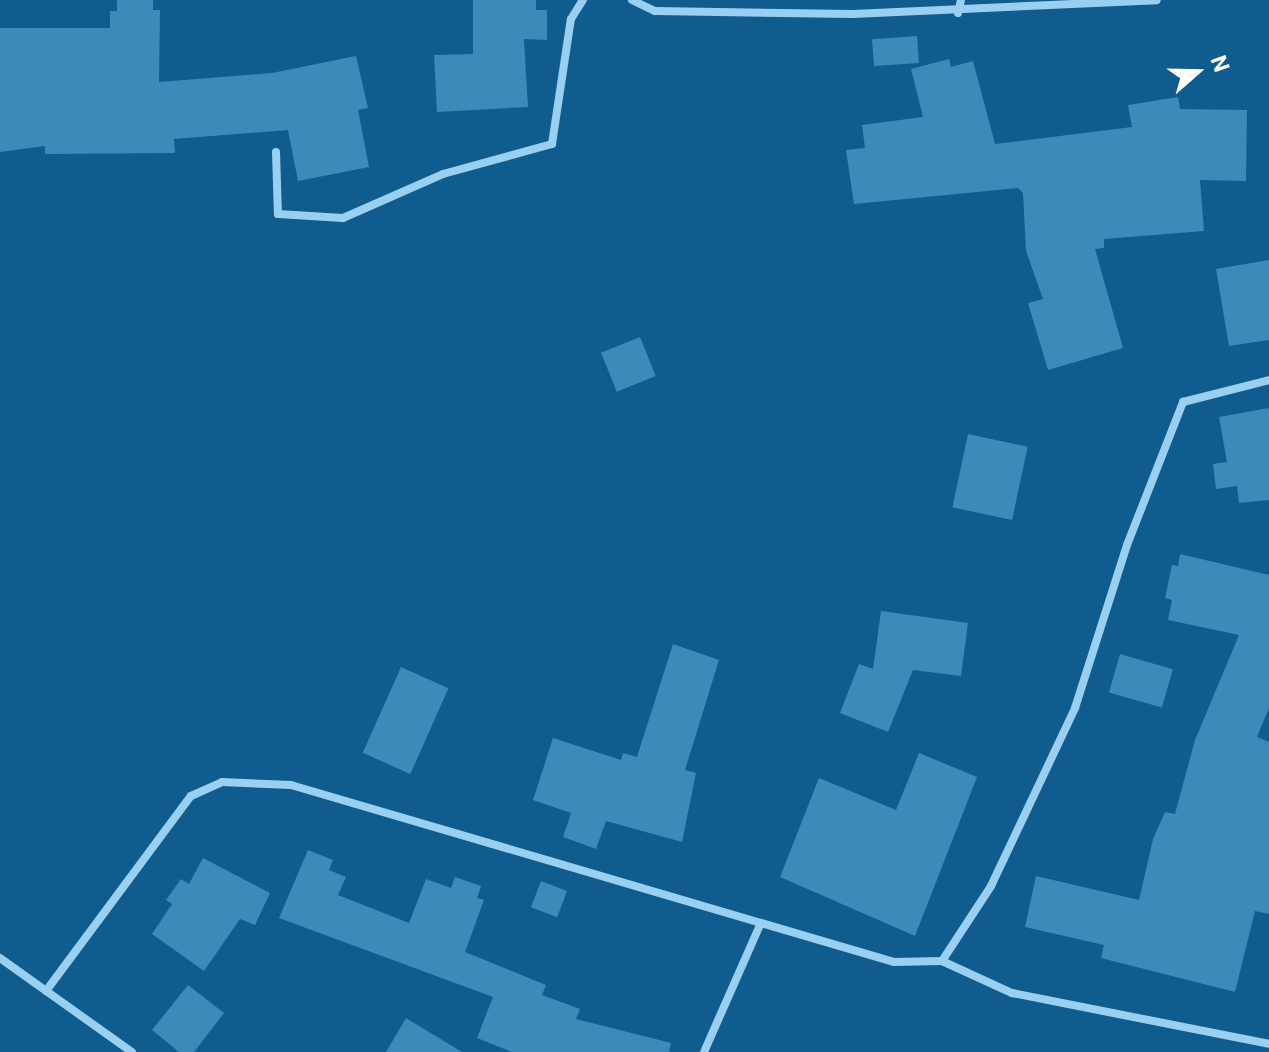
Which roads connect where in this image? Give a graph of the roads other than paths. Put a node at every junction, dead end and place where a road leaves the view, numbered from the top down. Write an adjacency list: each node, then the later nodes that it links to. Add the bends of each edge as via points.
1 (583, 0): 6 (street, via 571,19 552,144 443,174 343,218 278,214)
2 (632, 0): 5 (street, via 655,11)
3 (961, 0): 5 (street)
4 (1157, 0): 5 (street)
5 (958, 13)
6 (276, 152)
7 (1269, 380): 10 (street, via 1183,402 1127,545 1075,708 991,886)
8 (761, 923): 10 (street, via 894,962); 11 (street, via 291,785 222,782 191,796); 14 (street)
9 (0, 958): 11 (street)
10 (942, 961): 12 (street, via 1012,993)
11 (46, 991): 13 (street)
12 (1269, 1044)
13 (132, 1052)
14 (704, 1052)

